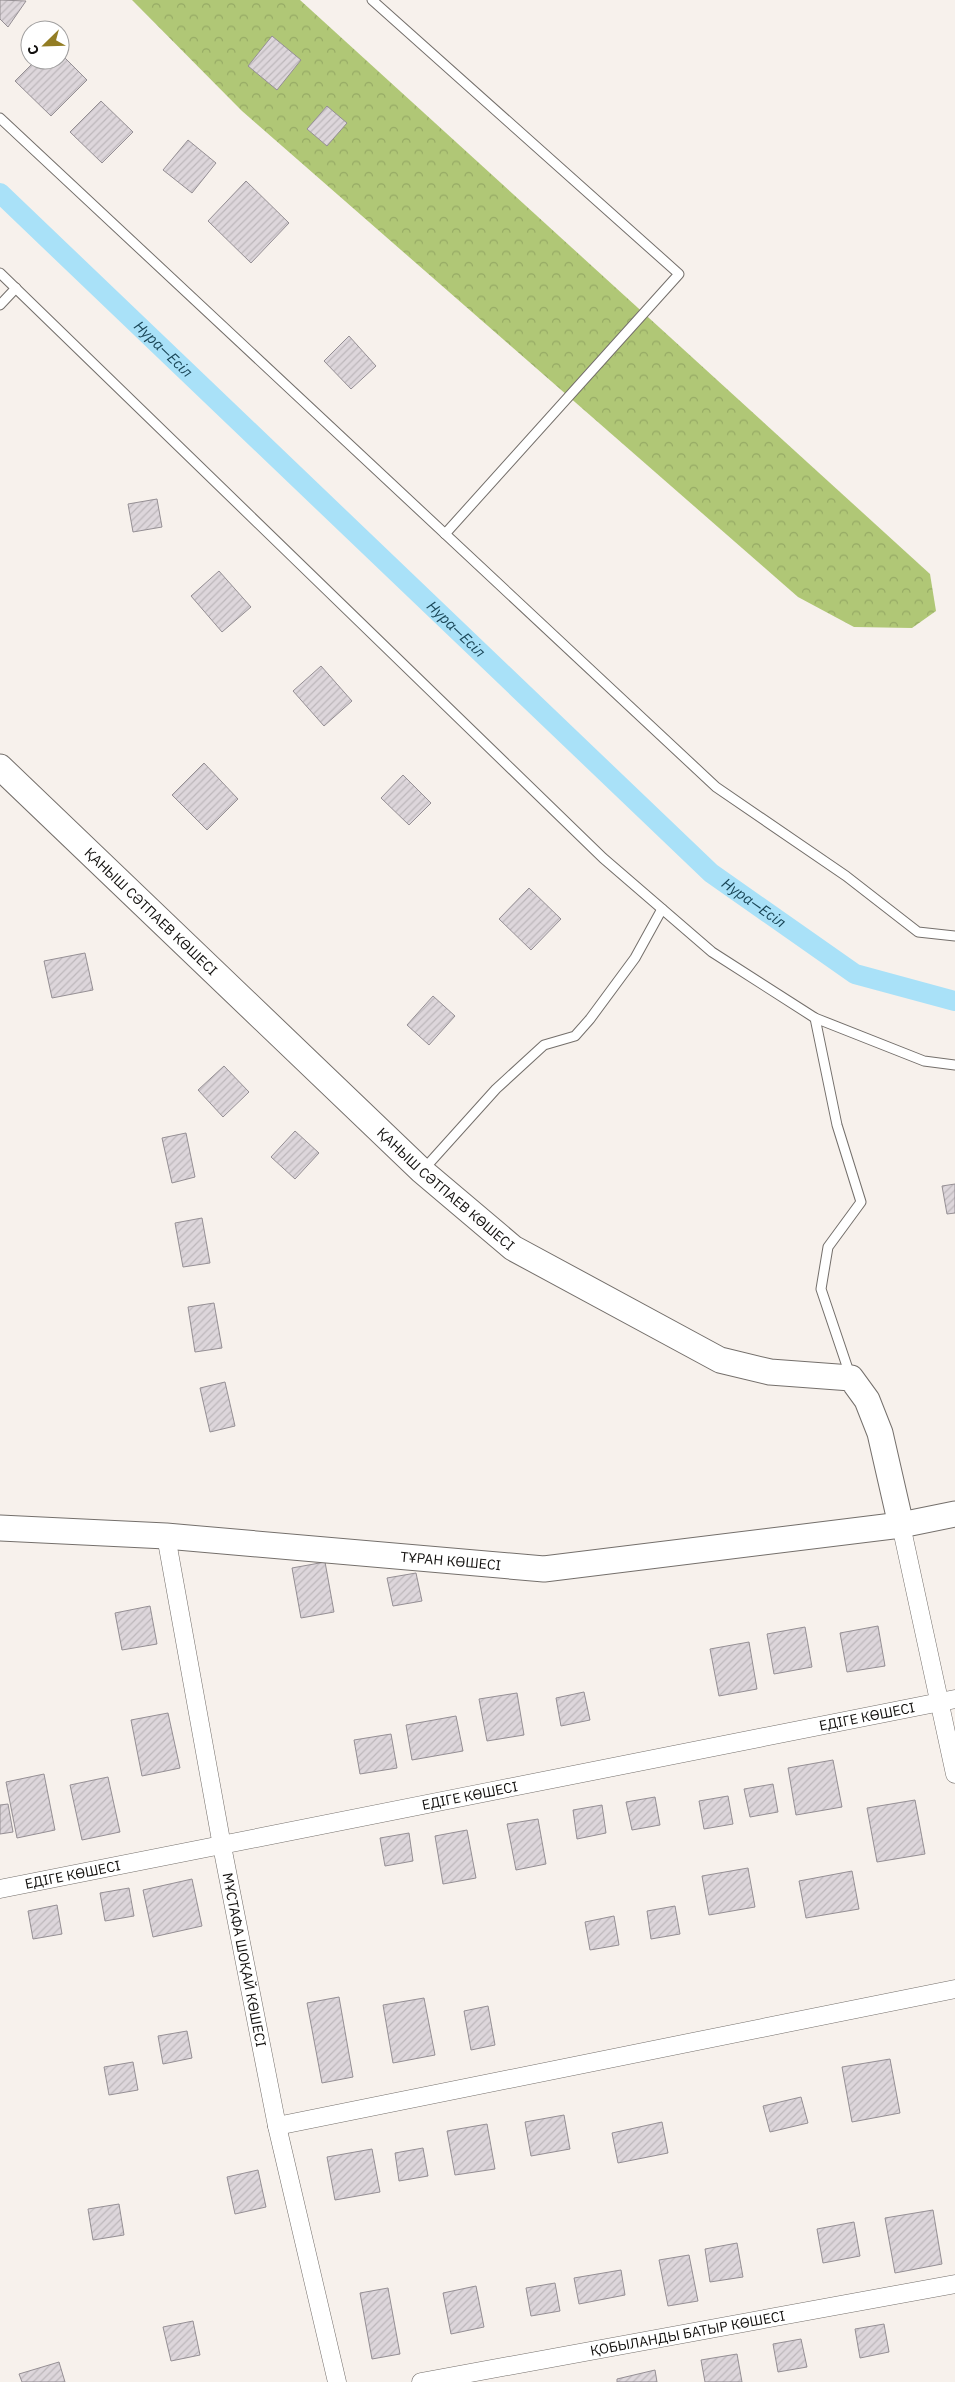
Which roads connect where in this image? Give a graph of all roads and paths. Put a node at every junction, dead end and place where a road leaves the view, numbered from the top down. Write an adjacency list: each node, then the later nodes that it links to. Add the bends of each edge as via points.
1 (372, 0): 6 (lane, via 679,274)
2 (0, 118): 6 (lane)
3 (0, 273): 4 (lane)
4 (16, 288): 5 (lane); 8 (lane, via 596,851)
5 (0, 305)
6 (445, 534): 9 (lane, via 716,787 846,876 918,932)
7 (0, 766): 12 (street, ҚАНЫШ СӘТПАЕВ КӨШЕСІ)
8 (662, 909): 10 (lane, via 712,952); 12 (lane, via 635,958 590,1020 575,1036 544,1045 496,1089)
9 (955, 936)
10 (815, 1018): 11 (lane, via 924,1061); 13 (lane, via 837,1125 861,1202 828,1248 821,1289)
11 (955, 1065)
12 (422, 1171): 13 (street, ҚАНЫШ СӘТПАЕВ КӨШЕСІ, via 512,1248 720,1360 770,1372)
13 (851, 1378): 15 (street, via 867,1400 880,1433)
14 (955, 1514): 15 (street, ТҰРАН КӨШЕСІ)
15 (901, 1525): 17 (street, ТҰРАН КӨШЕСІ, via 544,1569); 18 (street)
16 (0, 1528): 17 (street, ТҰРАН КӨШЕСІ)
17 (166, 1536): 20 (street, МҰСТАФА ШОҚАЙ КӨШЕСІ)
18 (946, 1701): 19 (street); 20 (street, ЕДІГЕ КӨШЕСІ)
19 (955, 1774)
20 (222, 1846): 21 (street, ЕДІГЕ КӨШЕСІ); 23 (street, МҰСТАФА ШОҚАЙ КӨШЕСІ)
21 (0, 1889)
22 (955, 1989): 23 (street)
23 (277, 2126): 25 (street, МҰСТАФА ШОҚАЙ КӨШЕСІ)
24 (955, 2284): 26 (street, ҚОБЫЛАНДЫ БАТЫР КӨШЕСІ)
25 (337, 2382)
26 (421, 2382)

